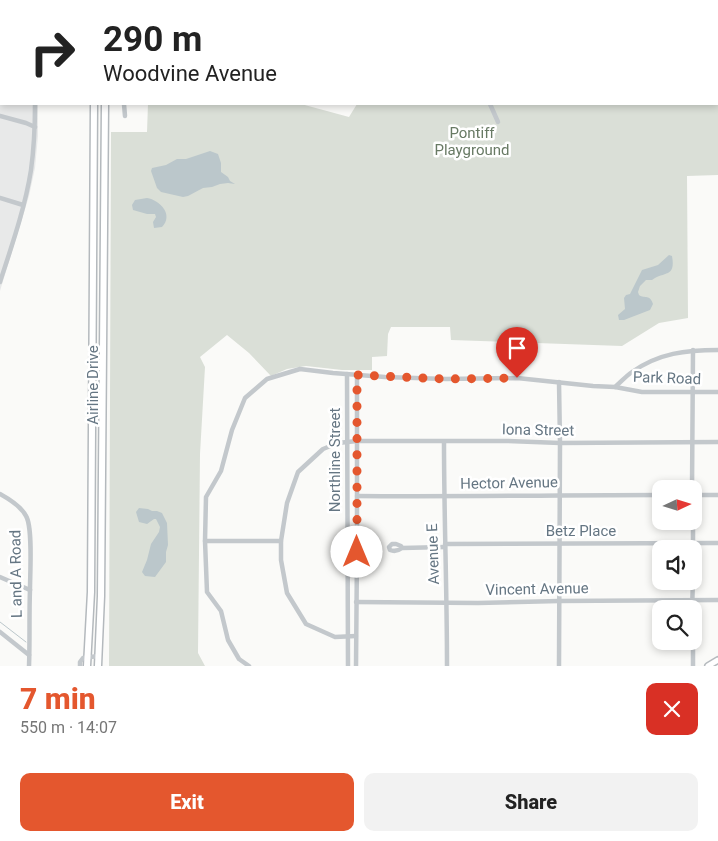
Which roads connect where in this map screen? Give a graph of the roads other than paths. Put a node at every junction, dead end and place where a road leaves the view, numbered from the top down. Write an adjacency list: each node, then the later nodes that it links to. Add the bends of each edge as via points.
1 (35, 105): 9 (street)
2 (94, 105): 10 (highway, Airline Drive)
3 (105, 105): 11 (highway, Airline Drive)
4 (124, 105): 7 (street)
5 (490, 105): 8 (street)
6 (0, 116): 9 (street)
7 (125, 116)
8 (498, 122)
9 (35, 127): 13 (street, via 31,170)
10 (94, 148): 11 (highway); 15 (highway, Airline Drive)
11 (105, 148): 14 (highway, Airline Drive)
12 (0, 198): 13 (street)
13 (23, 205): 16 (street)
14 (104, 235): 15 (highway); 26 (highway, Airline Drive)
15 (93, 236): 25 (highway, Airline Drive)
16 (0, 282)
17 (693, 350): 18 (street); 22 (street, via 656,359 633,371); 23 (street)
18 (718, 350)
19 (347, 374): 20 (street, Park Road); 28 (street, Northline Street); 41 (street, Park Road, via 300,369 267,379 245,398 221,471 206,497)
20 (357, 375): 21 (street, Park Road, via 517,378); 27 (street, Northline Street)
21 (559, 382): 22 (street, Park Road); 32 (street)
22 (615, 387): 23 (street, Park Road, via 642,392)
23 (693, 391): 24 (street, Park Road); 30 (street)
24 (718, 392)
25 (93, 426): 26 (highway); 65 (highway, Airline Drive)
26 (102, 426): 64 (highway, Airline Drive)
27 (357, 441): 28 (street, Iona Street); 29 (street, Iona Street); 39 (street, Northline Street)
28 (348, 442): 42 (street, Iona Street, via 323,448 298,472 287,502); 60 (street, Northline Street)
29 (444, 442): 32 (street, Iona Street); 40 (street, Avenue E)
30 (693, 442): 31 (street, Iona Street); 32 (street, Iona Street); 33 (street)
31 (718, 442)
32 (560, 443): 35 (street)
33 (692, 480)
34 (0, 494): 50 (street, L and A Road, via 27,517)
35 (559, 495): 36 (street, Hector Avenue); 40 (street, Hector Avenue); 46 (street)
36 (652, 495)
37 (702, 495): 38 (street)
38 (718, 495)
39 (357, 496): 40 (street, Hector Avenue); 57 (street, Northline Street)
40 (444, 497): 47 (street, Avenue E)
41 (205, 541): 42 (street); 71 (street, Park Road, via 207,592 220,611 228,640 238,659)
42 (281, 541): 60 (street, Iona Street, via 287,593 306,624 335,637)
43 (702, 542): 45 (street, Betz Place)
44 (652, 543): 46 (street, Betz Place)
45 (718, 543)
46 (559, 544): 47 (street, Betz Place); 56 (street)
47 (445, 545): 48 (street, Betz Place); 58 (street, Avenue E)
48 (402, 548)
49 (0, 578): 50 (street)
50 (30, 590): 63 (street, L and A Road)
51 (693, 590): 53 (street)
52 (652, 600): 56 (street, Vincent Avenue)
53 (692, 600)
54 (702, 600): 55 (street, Vincent Avenue)
55 (718, 600)
56 (558, 601): 58 (street, Vincent Avenue); 75 (street)
57 (356, 602): 58 (street, Vincent Avenue); 61 (street, Northline Street)
58 (447, 602): 74 (street, Avenue E)
59 (0, 632): 63 (street)
60 (348, 636): 61 (street, Iona Street); 72 (street, Northline Street)
61 (356, 636): 73 (street, Northline Street)
62 (692, 650): 76 (street)
63 (29, 655): 67 (street, L and A Road)
64 (98, 656): 65 (street); 70 (highway, Airline Drive)
65 (88, 657): 68 (street, via 83,658); 69 (highway, Airline Drive)
66 (718, 660): 77 (main road)
67 (29, 666)
68 (80, 666)
69 (87, 666)
70 (98, 666)
71 (249, 666)
72 (348, 666)
73 (356, 666)
74 (447, 666)
75 (559, 666)
76 (692, 666)
77 (708, 666)

